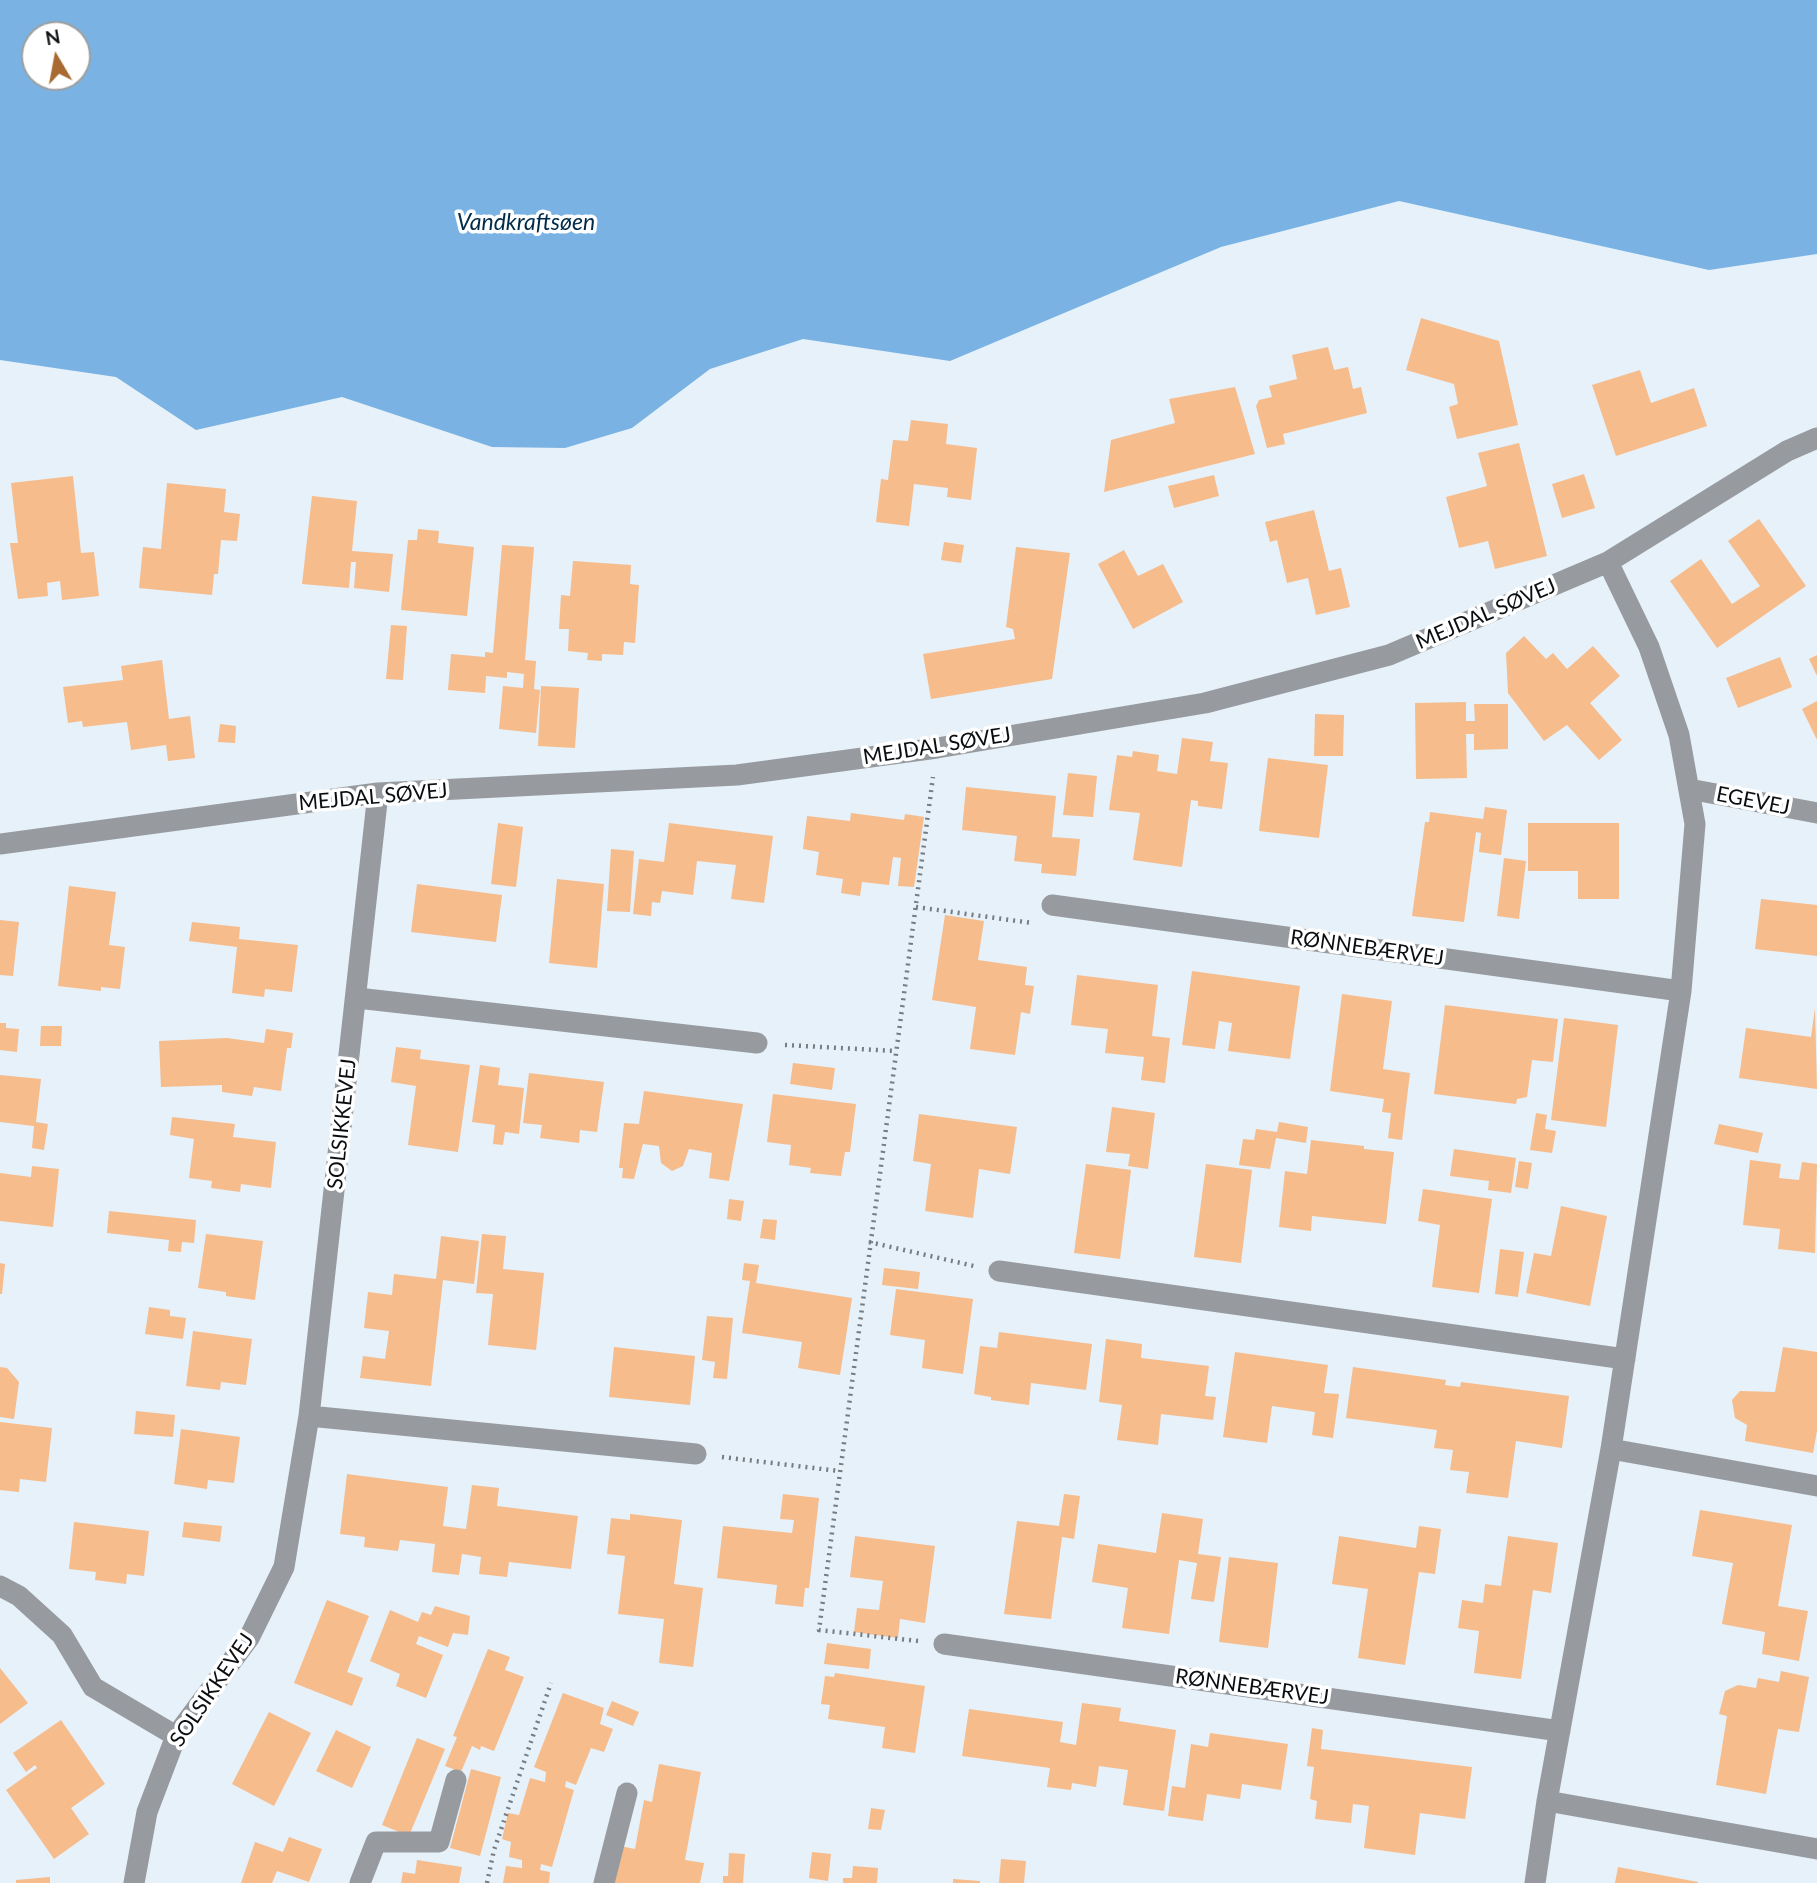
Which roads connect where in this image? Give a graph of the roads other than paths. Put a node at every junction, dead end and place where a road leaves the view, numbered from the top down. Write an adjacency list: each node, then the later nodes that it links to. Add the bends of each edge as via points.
1 (1817, 438): 2 (street, MEJDAL SØVEJ, via 1787,451)
2 (1608, 562): 3 (street, via 1649,647 1679,735); 4 (street, MEJDAL SØVEJ, via 1389,655 1205,703 937,748 737,775)
3 (1689, 789): 5 (street, EGEVEJ); 8 (street, via 1695,824)
4 (377, 793): 6 (street, MEJDAL SØVEJ); 9 (street, SOLSIKKEVEJ)
5 (1817, 813)
6 (0, 844)
7 (1052, 905): 8 (street, RØNNEBÆRVEJ)
8 (1681, 991): 12 (street)
9 (357, 998): 10 (street); 13 (street, SOLSIKKEVEJ)
10 (757, 1043)
11 (999, 1271): 12 (street)
12 (1625, 1359): 14 (street)
13 (309, 1416): 15 (street); 20 (street, SOLSIKKEVEJ, via 284,1567 249,1638)
14 (1611, 1449): 16 (street); 19 (street)
15 (696, 1454)
16 (1817, 1486)
17 (0, 1586): 20 (street, via 19,1596 62,1635 93,1687)
18 (944, 1644): 19 (street, RØNNEBÆRVEJ)
19 (1560, 1731): 23 (street)
20 (176, 1736): 25 (street, SOLSIKKEVEJ, via 147,1812)
21 (456, 1780): 26 (street, via 439,1842 376,1842)
22 (627, 1793): 27 (street)
23 (1547, 1801): 24 (street); 28 (street)
24 (1817, 1849)
25 (134, 1883)
26 (360, 1883)
27 (604, 1883)
28 (1535, 1883)

